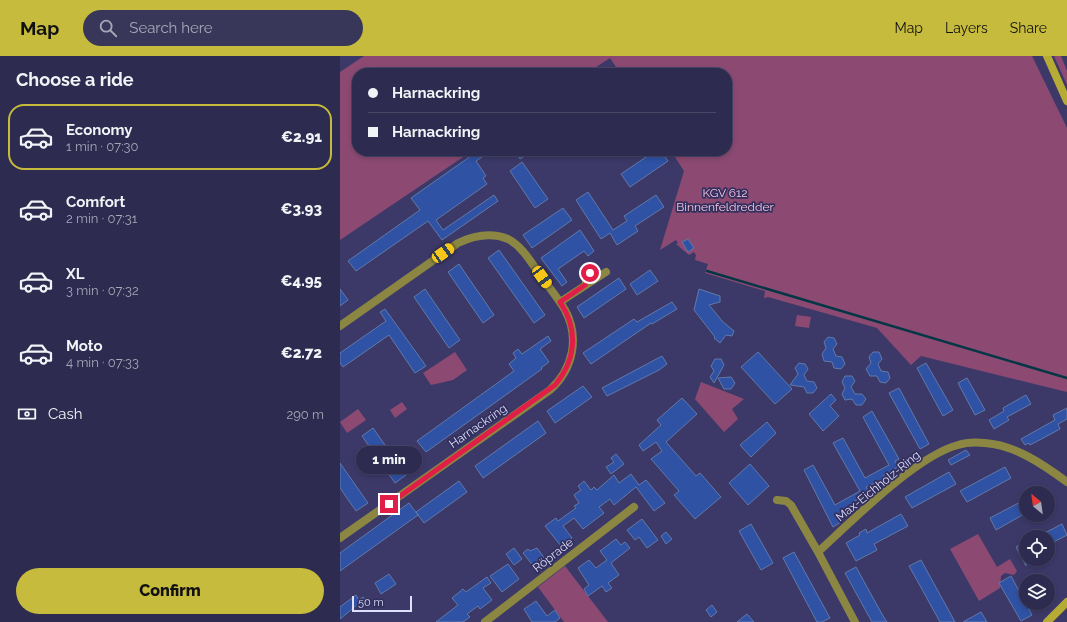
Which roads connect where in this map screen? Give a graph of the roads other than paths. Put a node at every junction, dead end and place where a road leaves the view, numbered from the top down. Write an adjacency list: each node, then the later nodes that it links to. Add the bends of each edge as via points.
1 (1047, 56): 2 (main road)
2 (1067, 101)
3 (606, 272): 5 (street)
4 (590, 273): 5 (street)
5 (583, 287): 6 (street)
6 (560, 302): 7 (street, Harnackring, via 519,248 498,236 481,236 468,238 452,247); 11 (street, Harnackring, via 569,320 573,344 567,369 555,385)
7 (340, 326)
8 (1067, 482): 12 (street, Max-Eichholz-Ring, via 1032,460 1000,445 977,442 958,445 940,452 907,475)
9 (777, 500): 12 (street, via 786,501 791,505)
10 (634, 508): 14 (street, Röprade)
11 (340, 538)
12 (818, 552): 15 (street)
13 (1067, 602): 16 (main road)
14 (485, 622)
15 (855, 622)
16 (1047, 622)

